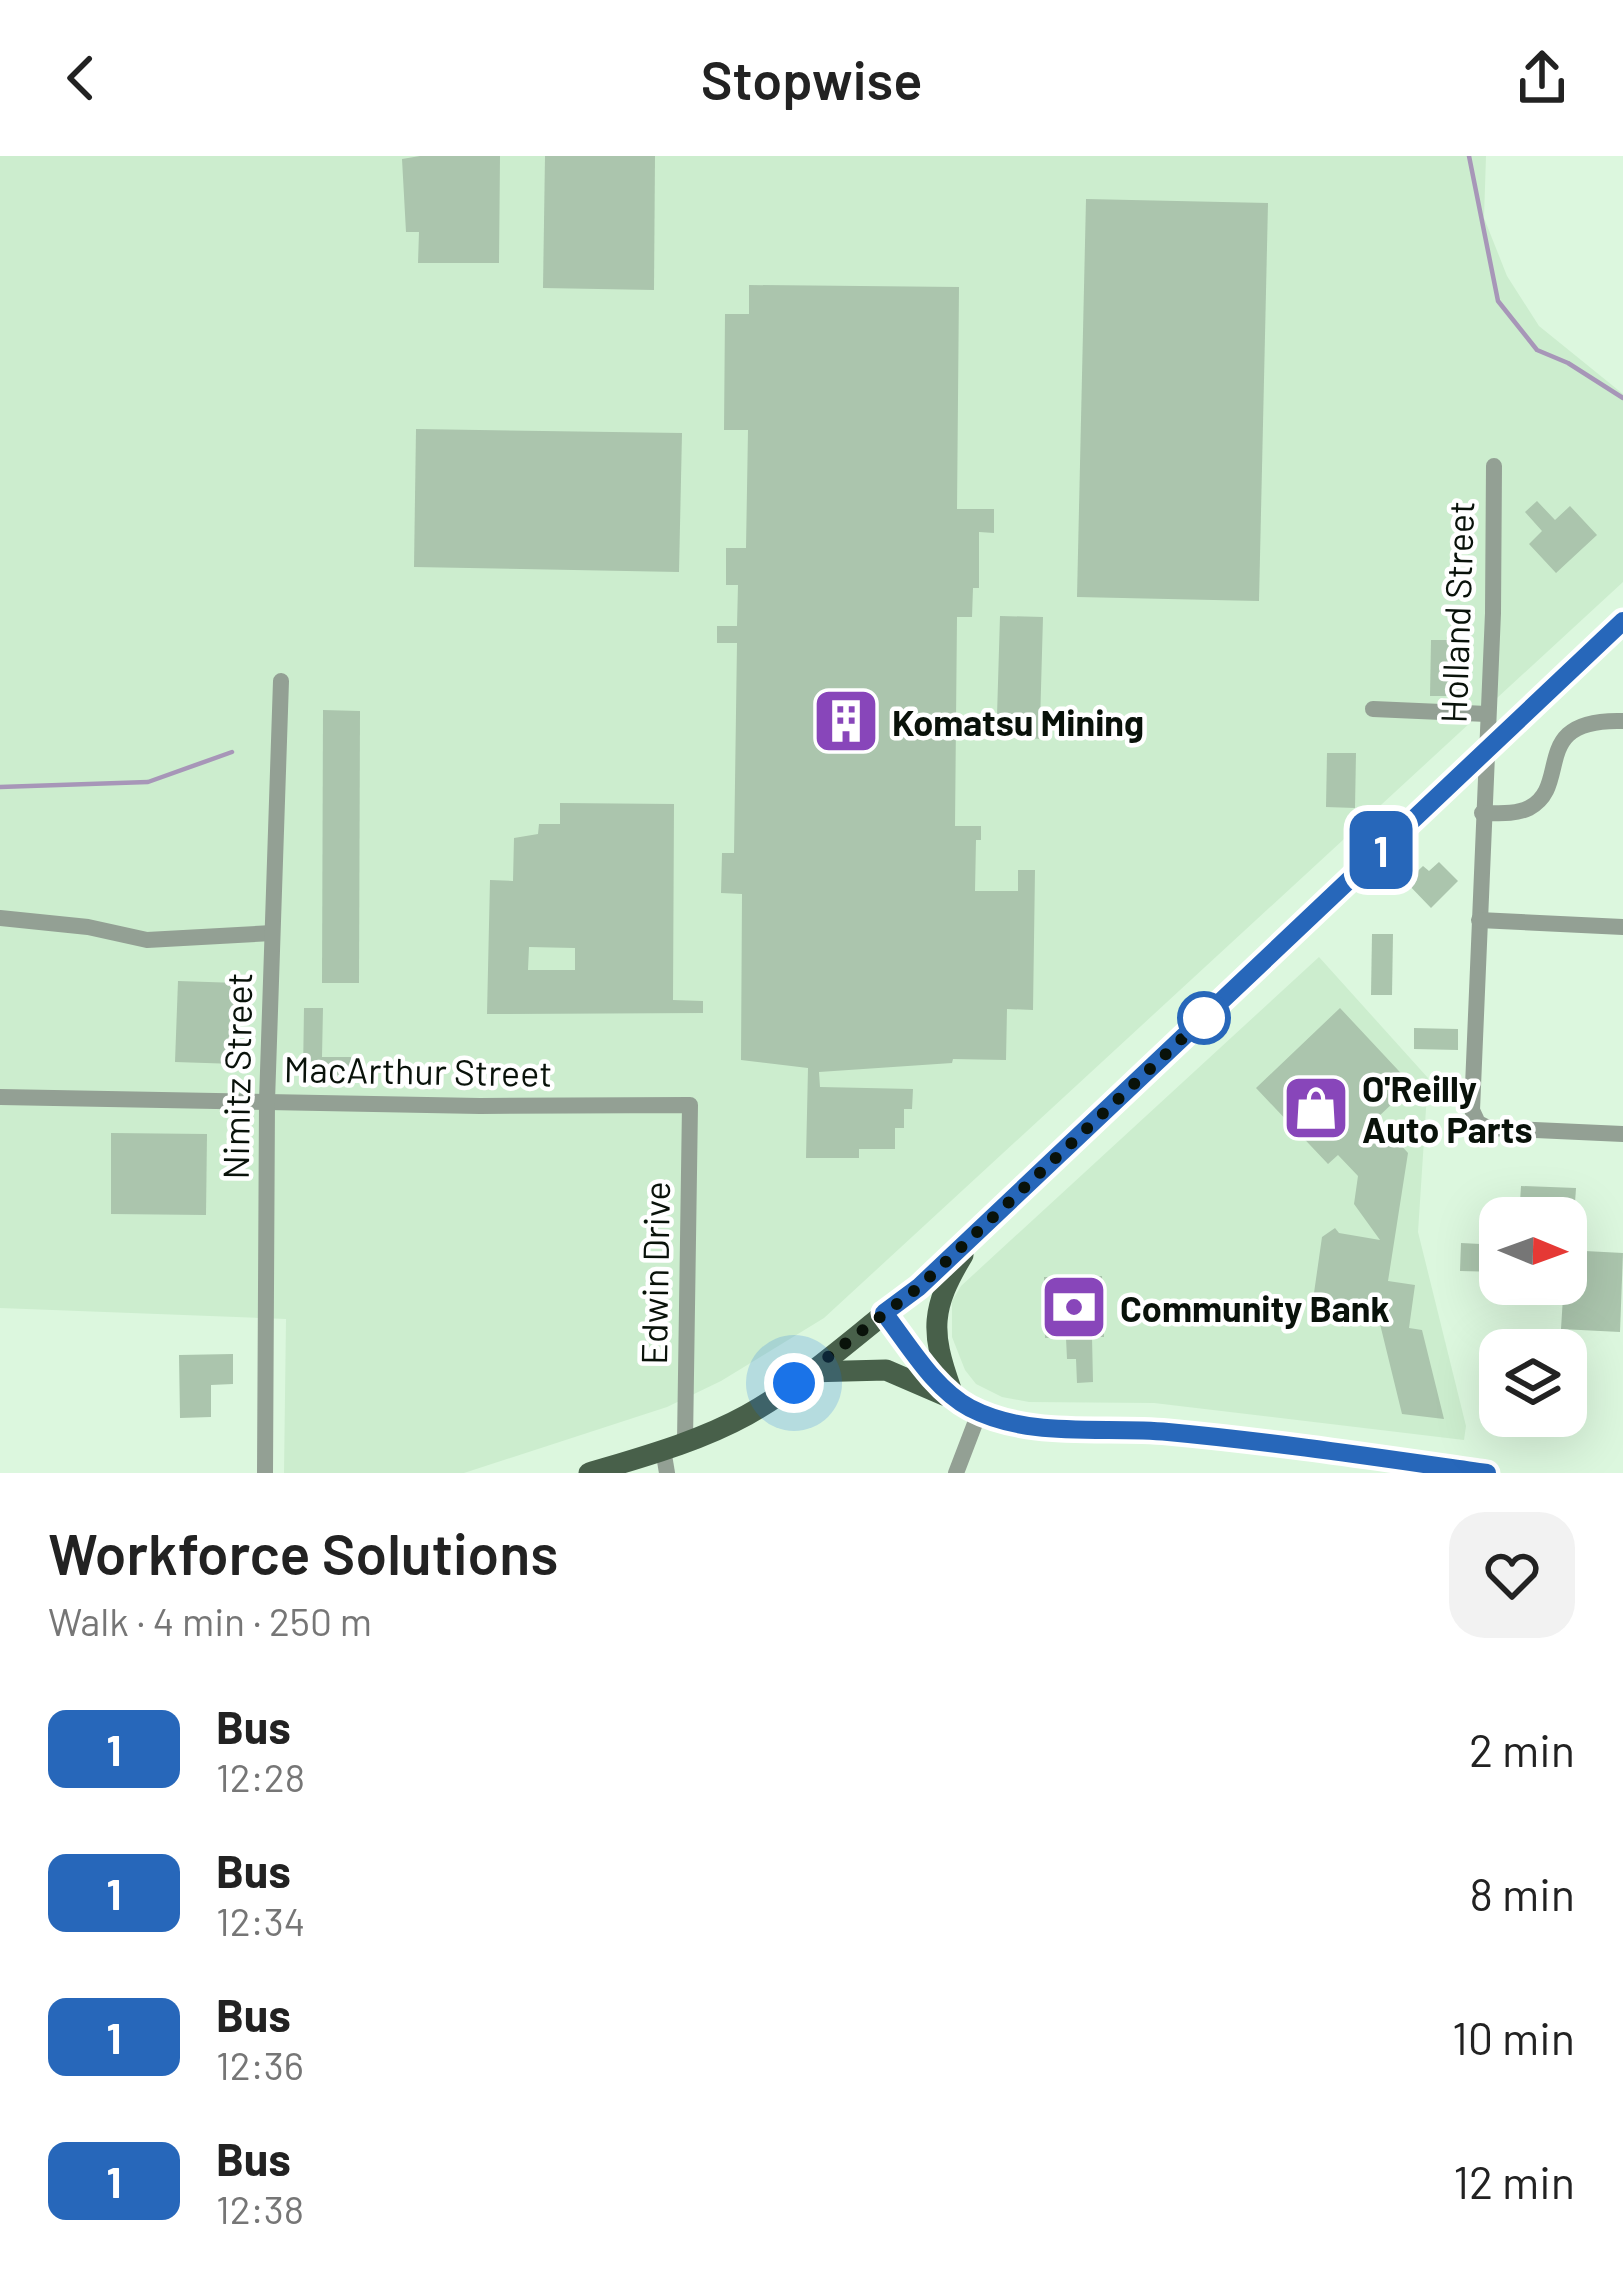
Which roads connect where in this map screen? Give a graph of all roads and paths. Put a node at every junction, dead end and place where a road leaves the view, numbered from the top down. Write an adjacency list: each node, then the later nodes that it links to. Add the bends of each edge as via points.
1 (1494, 466): 5 (street, Holland Street)
2 (1623, 621): 7 (main road)
3 (280, 681): 12 (street, Nimitz Street)
4 (1372, 710): 5 (street)
5 (1487, 714): 7 (street, Holland Street)
6 (1623, 721): 8 (street, via 1592,722 1565,737 1535,804)
7 (1484, 752): 8 (street, Holland Street); 17 (main road)
8 (1482, 813): 10 (street, Holland Street)
9 (0, 918): 12 (street, via 147,940)
10 (1479, 920): 11 (street); 16 (street, Holland Street, via 1476,1120 1488,1129)
11 (1623, 927)
12 (272, 933): 14 (street, Nimitz Street)
13 (0, 1097): 14 (street, MacArthur Street)
14 (267, 1101): 15 (street, MacArthur Street); 23 (street, Nimitz Street)
15 (690, 1105): 22 (street, Edwin Drive)
16 (1623, 1134)
17 (977, 1232): 18 (main road); 20 (main road, via 937,1307 937,1350)
18 (884, 1313): 19 (main road); 20 (main road)
19 (808, 1372): 20 (main road, via 886,1370); 22 (main road, via 761,1407)
20 (956, 1400): 21 (main road)
21 (979, 1412): 26 (street); 27 (main road, via 1028,1427 1189,1434)
22 (674, 1446): 24 (main road); 25 (street, Edwin Drive)
23 (265, 1473)
24 (589, 1473)
25 (667, 1473)
26 (956, 1473)
27 (1488, 1473)

